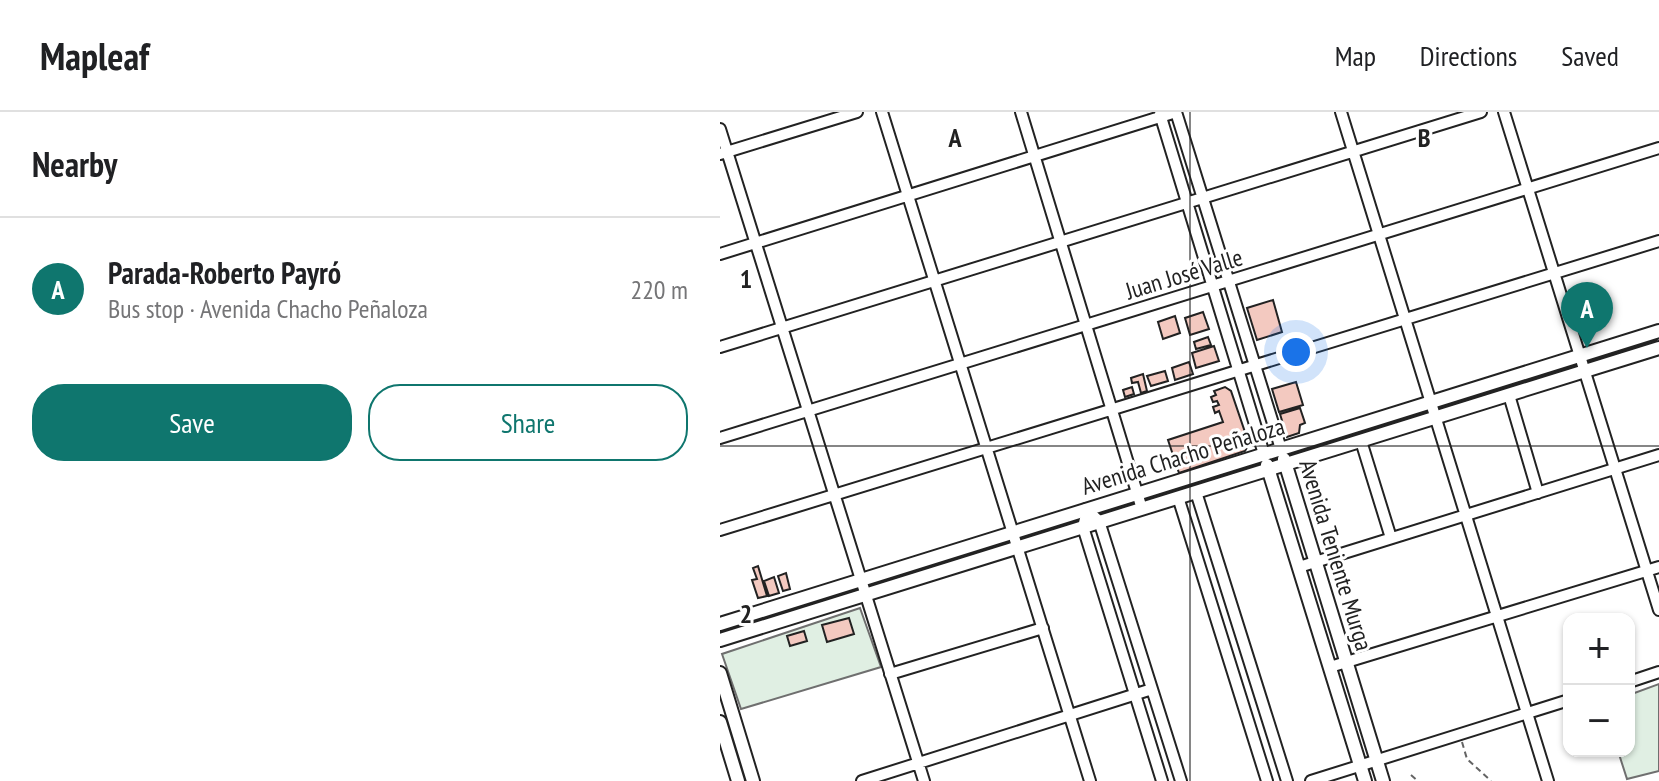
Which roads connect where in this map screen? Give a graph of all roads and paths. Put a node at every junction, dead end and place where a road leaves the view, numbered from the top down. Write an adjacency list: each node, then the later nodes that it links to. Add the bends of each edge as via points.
1 (857, 112): 12 (street)
2 (882, 112): 15 (street)
3 (1021, 112): 13 (street)
4 (1176, 112): 8 (street); 16 (street, Avenida Teniente Murga)
5 (1341, 112): 11 (street)
6 (1481, 112): 11 (street)
7 (1504, 112): 14 (street)
8 (1160, 114): 13 (street); 17 (street, Avenida Teniente Murga)
9 (720, 129): 12 (street)
10 (1659, 148): 14 (street, Juan José Valle)
11 (1353, 151): 16 (street); 18 (street)
12 (724, 153): 21 (street)
13 (1034, 157): 15 (street); 20 (street)
14 (1528, 188): 18 (street, Juan José Valle); 23 (street)
15 (908, 196): 21 (street); 24 (street)
16 (1203, 198): 17 (street); 25 (street, Avenida Teniente Murga)
17 (1187, 203): 20 (street); 26 (street, Avenida Teniente Murga)
18 (1378, 234): 25 (street, Juan José Valle); 27 (street)
19 (1659, 241): 23 (street)
20 (1061, 242): 24 (street); 28 (street)
21 (756, 243): 22 (street); 29 (street)
22 (720, 254)
23 (1554, 274): 27 (street); 33 (street)
24 (935, 281): 29 (street); 34 (street)
25 (1229, 281): 26 (street, Juan José Valle); 35 (street, Avenida Teniente Murga)
26 (1212, 286): 28 (street, Juan José Valle); 36 (street, Avenida Teniente Murga)
27 (1405, 320): 35 (street); 39 (street)
28 (1087, 325): 34 (street, Juan José Valle); 40 (street)
29 (782, 328): 31 (street); 41 (street)
30 (1659, 331): 33 (main road, Avenida Chacho Peñaloza)
31 (720, 347)
32 (1659, 348): 37 (main road, Avenida Chacho Peñaloza)
33 (1580, 355): 37 (street); 39 (main road, Avenida Chacho Peñaloza)
34 (960, 364): 41 (street, Juan José Valle); 45 (street)
35 (1255, 366): 36 (street); 46 (street, Avenida Teniente Murga)
36 (1238, 371): 40 (street); 47 (street, Avenida Teniente Murga)
37 (1585, 371): 38 (main road, Avenida Chacho Peñaloza); 51 (street)
38 (1509, 395): 42 (main road, Avenida Chacho Peñaloza); 54 (street)
39 (1430, 402): 42 (street); 46 (main road, Avenida Chacho Peñaloza)
40 (1112, 410): 45 (street); 53 (street)
41 (808, 411): 43 (street, Juan José Valle); 55 (street)
42 (1435, 418): 44 (main road, Avenida Chacho Peñaloza); 59 (street)
43 (720, 438)
44 (1361, 441): 49 (main road, Avenida Chacho Peñaloza); 64 (street)
45 (987, 448): 55 (street); 63 (street)
46 (1281, 449): 47 (main road, Avenida Chacho Peñaloza); 49 (main road, Avenida Teniente Murga)
47 (1264, 454): 50 (main road, Avenida Teniente Murga); 53 (main road, Avenida Chacho Peñaloza)
48 (1659, 455): 51 (street)
49 (1286, 464): 50 (main road, Avenida Chacho Peñaloza); 66 (main road, Avenida Teniente Murga)
50 (1269, 469): 52 (main road, Avenida Chacho Peñaloza); 67 (main road, Avenida Teniente Murga)
51 (1615, 469): 54 (street); 69 (street)
52 (1196, 492): 56 (main road, Avenida Chacho Peñaloza); 71 (street)
53 (1137, 493): 57 (main road, Avenida Chacho Peñaloza); 58 (street)
54 (1538, 493): 59 (street)
55 (834, 495): 62 (street); 70 (street)
56 (1178, 497): 58 (main road, Avenida Chacho Peñaloza); 72 (street)
57 (1086, 509): 60 (street); 61 (street); 63 (main road, Avenida Chacho Peñaloza)
58 (1142, 509): 60 (main road, Avenida Chacho Peñaloza)
59 (1465, 515): 64 (street); 75 (street)
60 (1099, 521): 61 (main road, Avenida Chacho Peñaloza); 87 (street)
61 (1083, 527): 65 (main road, Avenida Chacho Peñaloza); 88 (street)
62 (720, 530)
63 (1013, 532): 65 (street); 70 (main road, Avenida Chacho Peñaloza)
64 (1391, 538): 66 (street)
65 (1018, 548): 73 (main road, Avenida Chacho Peñaloza); 77 (street)
66 (1316, 562): 67 (street); 80 (main road, Avenida Teniente Murga)
67 (1299, 567): 82 (main road, Avenida Teniente Murga)
68 (1659, 567): 69 (street)
69 (1647, 571): 74 (street); 75 (street)
70 (861, 580): 73 (street); 76 (main road, Avenida Chacho Peñaloza)
71 (1225, 584): 72 (street); 79 (street)
72 (1207, 589): 81 (street)
73 (866, 595): 78 (main road, Avenida Chacho Peñaloza); 85 (street)
74 (1659, 610)
75 (1496, 616): 80 (street); 90 (street)
76 (720, 624)
77 (1043, 628): 85 (street); 91 (street)
78 (720, 640)
79 (1249, 660): 81 (street); 107 (street)
80 (1347, 662): 82 (street); 95 (main road, Avenida Teniente Murga)
81 (1231, 665): 106 (street)
82 (1330, 667): 97 (main road, Avenida Teniente Murga)
83 (1659, 672): 86 (street)
84 (720, 673): 92 (main road)
85 (890, 674): 96 (street)
86 (1635, 680)
87 (1152, 689): 88 (street); 105 (street)
88 (1136, 696): 91 (street); 104 (street)
89 (1563, 702): 90 (street)
90 (1527, 714): 94 (street); 113 (street)
91 (1070, 716): 96 (street); 103 (street)
92 (736, 727): 93 (street); 100 (main road)
93 (721, 728): 99 (main road)
94 (1460, 734): 95 (street); 112 (path, via 1467,759)
95 (1377, 760): 97 (street); 110 (main road, Avenida Teniente Murga)
96 (918, 763): 101 (street); 102 (street)
97 (1360, 766): 108 (street); 109 (main road, Avenida Teniente Murga)
98 (1411, 775): 111 (path)
99 (738, 781)
100 (753, 781)
101 (862, 781)
102 (924, 781)
103 (1090, 781)
104 (1162, 781)
105 (1181, 781)
106 (1267, 781)
107 (1287, 781)
108 (1311, 781)
109 (1365, 781)
110 (1383, 781)
111 (1418, 781)
112 (1491, 781)
113 (1548, 781)

